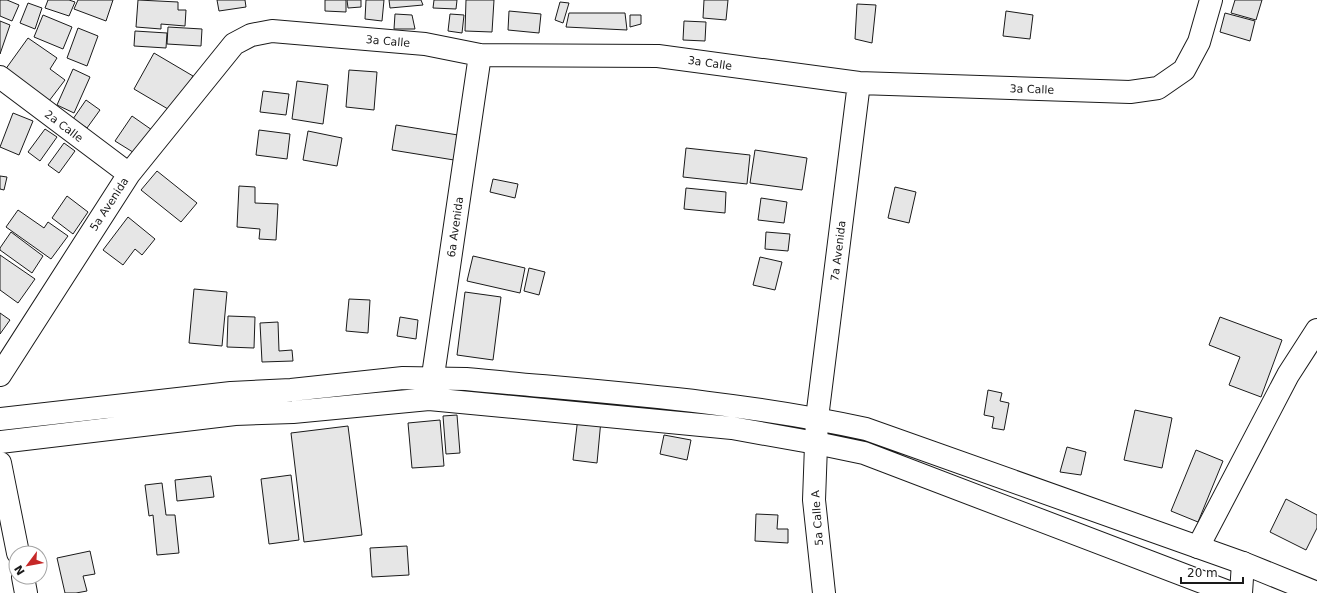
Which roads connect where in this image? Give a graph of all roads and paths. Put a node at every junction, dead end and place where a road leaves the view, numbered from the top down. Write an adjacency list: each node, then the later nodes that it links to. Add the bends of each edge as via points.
1 (1210, 0): 5 (street, 3a Calle, via 1199,42 1184,70 1158,88 1130,92)
2 (234, 44): 3 (street, 3a Calle, via 251,35 272,31 425,44); 6 (street, 5a Avenida)
3 (480, 55): 5 (street, 3a Calle, via 658,56); 9 (street, 6a Avenida)
4 (0, 77): 6 (street, 2a Calle)
5 (859, 83): 15 (street, 7a Avenida)
6 (129, 174): 8 (street, 5a Avenida)
7 (1317, 330): 22 (street, via 1288,375)
8 (0, 375)
9 (432, 378): 10 (street, via 403,378); 12 (street, 6a Avenida); 15 (street, via 466,379 720,404)
10 (291, 390): 11 (street); 13 (street)
11 (231, 393): 14 (street); 16 (street)
12 (429, 400): 13 (street); 18 (street, via 732,428)
13 (293, 412): 14 (street)
14 (235, 414): 17 (street)
15 (817, 418): 18 (street, 7a Avenida); 20 (street, via 866,429)
16 (0, 419)
17 (0, 442)
18 (816, 443): 24 (street, via 864,453); 25 (street, 5a Calle A, via 814,500)
19 (0, 463): 21 (street)
20 (1163, 535): 22 (street); 24 (street)
21 (16, 545)
22 (1198, 547): 23 (street)
23 (1243, 563): 27 (street); 28 (street)
24 (1154, 564): 26 (street)
25 (824, 593)
26 (1231, 593)
27 (1241, 593)
28 (1317, 593)

